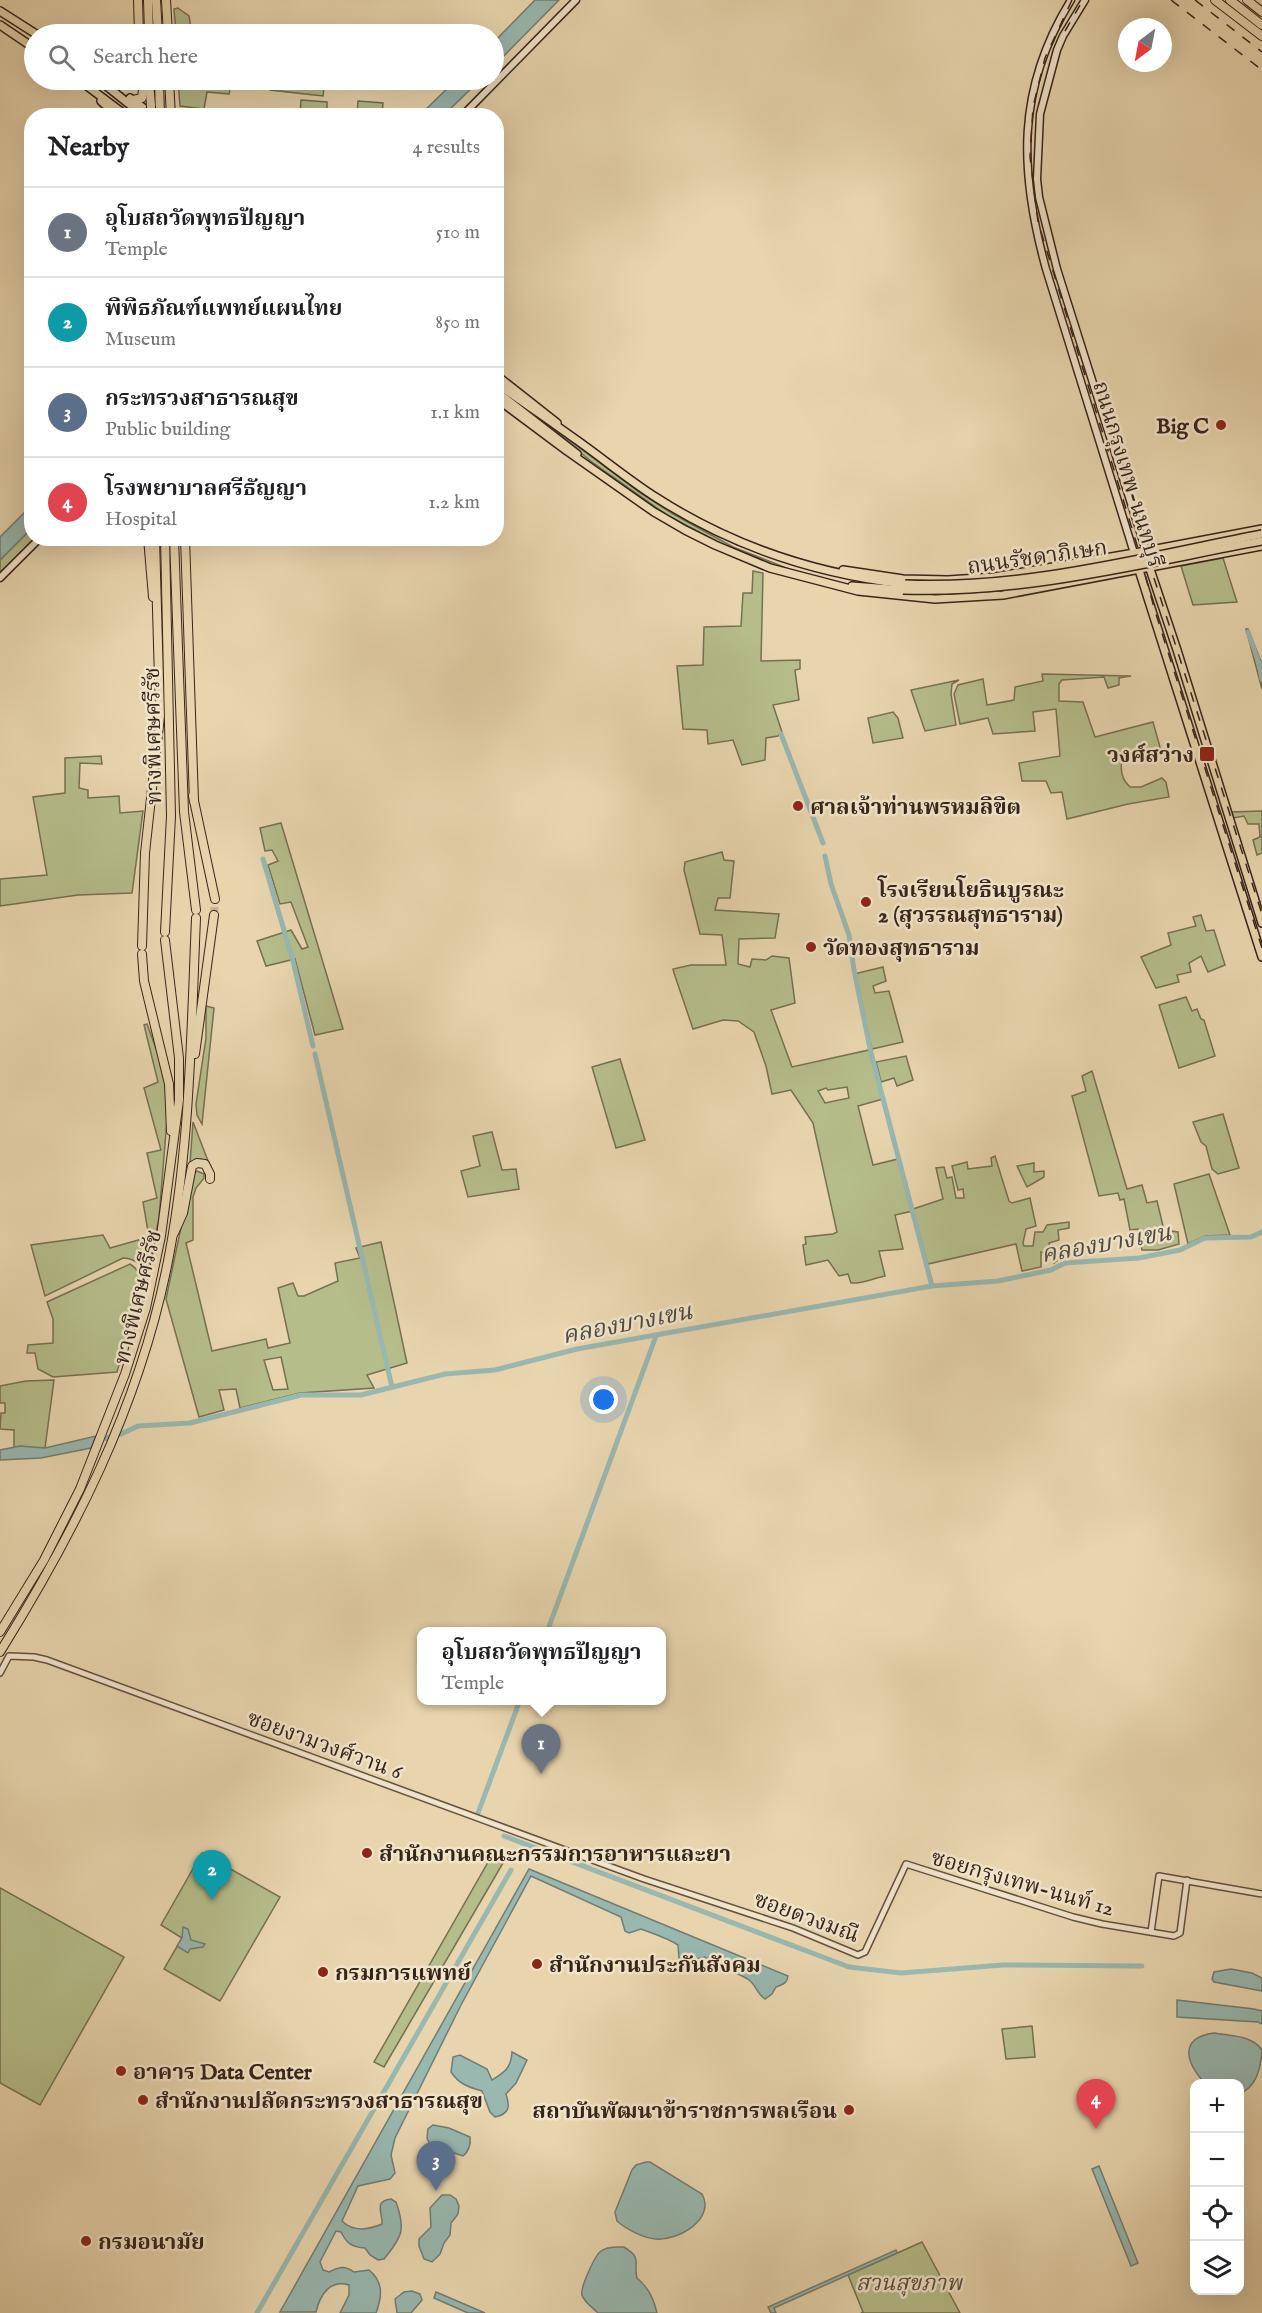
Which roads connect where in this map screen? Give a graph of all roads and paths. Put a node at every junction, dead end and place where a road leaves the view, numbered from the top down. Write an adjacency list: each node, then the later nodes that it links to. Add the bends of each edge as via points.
1 (138, 0): 13 (highway)
2 (148, 0): 14 (highway)
3 (156, 0): 15 (highway)
4 (166, 0): 16 (highway)
5 (576, 0): 22 (main road)
6 (1071, 0): 32 (main road, ถนนกรุงเทพ-นนทบุรี, via 1053,30)
7 (1085, 0): 33 (main road, ถนนกรุงเทพ-นนทบุรี, via 1063,36)
8 (1215, 0): 20 (highway)
9 (1229, 0): 19 (highway)
10 (1246, 0): 12 (highway)
11 (0, 11): 18 (main road)
12 (1262, 12)
13 (140, 24)
14 (149, 24)
15 (157, 24)
16 (167, 24)
17 (0, 25): 21 (main road)
18 (24, 26)
19 (1262, 26)
20 (1262, 36)
21 (24, 41)
22 (504, 73)
23 (93, 90): 35 (main road)
24 (94, 90): 36 (main road)
25 (113, 90): 37 (main road)
26 (115, 90): 34 (main road)
27 (143, 90): 34 (highway, via 142,98)
28 (150, 90): 39 (highway)
29 (159, 90): 40 (highway)
30 (170, 90): 41 (highway)
31 (488, 90): 42 (main road)
32 (1032, 94): 33 (main road, via 1041,93); 44 (main road, ถนนกรุงเทพ-นนทบุรี, via 1027,179)
33 (1044, 97): 43 (main road, ถนนกรุงเทพ-นนทบุรี, via 1037,179)
34 (133, 100): 38 (main road)
35 (110, 108)
36 (117, 108)
37 (134, 108)
38 (142, 108)
39 (151, 108)
40 (160, 108)
41 (171, 108)
42 (470, 108)
43 (1050, 243): 44 (main road); 46 (main road, ถนนกรุงเทพ-นนทบุรี)
44 (1040, 246): 47 (main road, ถนนกรุงเทพ-นนทบุรี)
45 (504, 381): 51 (main road, ถนนรัชดาภิเษก)
46 (1093, 382): 47 (main road); 64 (main road, ถนนกรุงเทพ-นนทบุรี)
47 (1082, 383): 65 (main road, ถนนกรุงเทพ-นนทบุรี)
48 (504, 389): 51 (main road, ถนนรัชดาภิเษก)
49 (504, 397): 52 (main road, ถนนรัชดาภิเษก)
50 (504, 404): 52 (main road, ถนนรัชดาภิเษก)
51 (570, 435): 67 (main road, ถนนรัชดาภิเษก, via 654,496 697,521 757,549)
52 (590, 466): 72 (main road, ถนนรัชดาภิเษก, via 654,512 709,543 771,568)
53 (1262, 529): 55 (main road, ถนนรัชดาภิเษก)
54 (1262, 534): 73 (main road, ถนนรัชดาภิเษก, bridge, via 1033,578)
55 (1218, 537): 64 (main road, ถนนรัชดาภิเษก); 66 (main road, via 1211,546)
56 (1262, 541): 73 (main road, ถนนรัชดาภิเษก, bridge, via 1020,586 965,591)
57 (32, 546): 71 (main road)
58 (148, 546): 75 (highway)
59 (155, 546): 75 (highway)
60 (165, 546): 85 (highway, ทางพิเศษศรีรัช, via 171,816 165,936 179,1058)
61 (174, 546): 76 (highway, ทางพิเศษศรีรัช)
62 (185, 546): 77 (highway)
63 (1262, 546): 66 (main road, ถนนรัชดาภิเษก)
64 (1146, 552): 65 (main road, ถนนรัชดาภิเษก); 68 (main road, ถนนกรุงเทพ-นนทบุรี)
65 (1134, 553): 69 (main road, ถนนรัชดาภิเษก); 70 (main road, ถนนกรุงเทพ-นนทบุรี)
66 (1224, 554): 68 (main road, ถนนรัชดาภิเษก)
67 (817, 568): 69 (main road, ถนนรัชดาภิเษก, via 903,579 948,580); 73 (main road, ถนนรัชดาภิเษก)
68 (1149, 568): 70 (main road, ถนนรัชดาภิเษก); 78 (main road, ถนนกรุงเทพ-นนทบุรี)
69 (1043, 570): 74 (main road, via 1057,576)
70 (1139, 570): 74 (main road, ถนนรัชดาภิเษก); 79 (main road, ถนนกรุงเทพ-นนทบุรี)
71 (0, 578)
72 (839, 586): 73 (main road, ถนนรัชดาภิเษก); 74 (main road, ถนนรัชดาภิเษก, via 935,599 1003,595)
73 (904, 587)
74 (1047, 587)
75 (156, 610): 85 (highway, via 160,716 145,852 142,950 144,981 169,1084)
76 (182, 766): 77 (highway); 84 (highway, ทางพิเศษศรีรัช, via 196,914)
77 (194, 801): 80 (highway)
78 (1243, 859): 79 (main road); 82 (main road, ถนนกรุงเทพ-นนทบุรี)
79 (1231, 861): 83 (main road, ถนนกรุงเทพ-นนทบุรี)
80 (215, 899)
81 (214, 915): 84 (highway)
82 (1262, 923)
83 (1262, 957)
84 (189, 1098): 87 (highway, ทางพิเศษศรีรัช)
85 (172, 1156): 88 (highway, ทางพิเศษศรีรัช, via 146,1308 125,1374 58,1534)
86 (210, 1179): 87 (highway, via 205,1164 192,1166 183,1213)
87 (172, 1238): 89 (highway, ทางพิเศษศรีรัช, via 158,1305 113,1441 60,1552)
88 (0, 1632)
89 (0, 1652)
90 (0, 1673): 92 (street, ซอยงามวงศ์วาน 6, via 9,1656 47,1660)
91 (906, 1864): 92 (street, ซอยดวงมณี, via 866,1952 858,1955 755,1914); 95 (street, ซอยกรุงเทพ-นนท์ 12, via 1073,1917)
92 (644, 1879)
93 (1187, 1880): 94 (street); 95 (street, ซอยกรุงเทพ-นนท์ 12, via 1180,1933 1174,1936); 95 (street, via 1159,1876)
94 (1262, 1894)
95 (1151, 1932)

